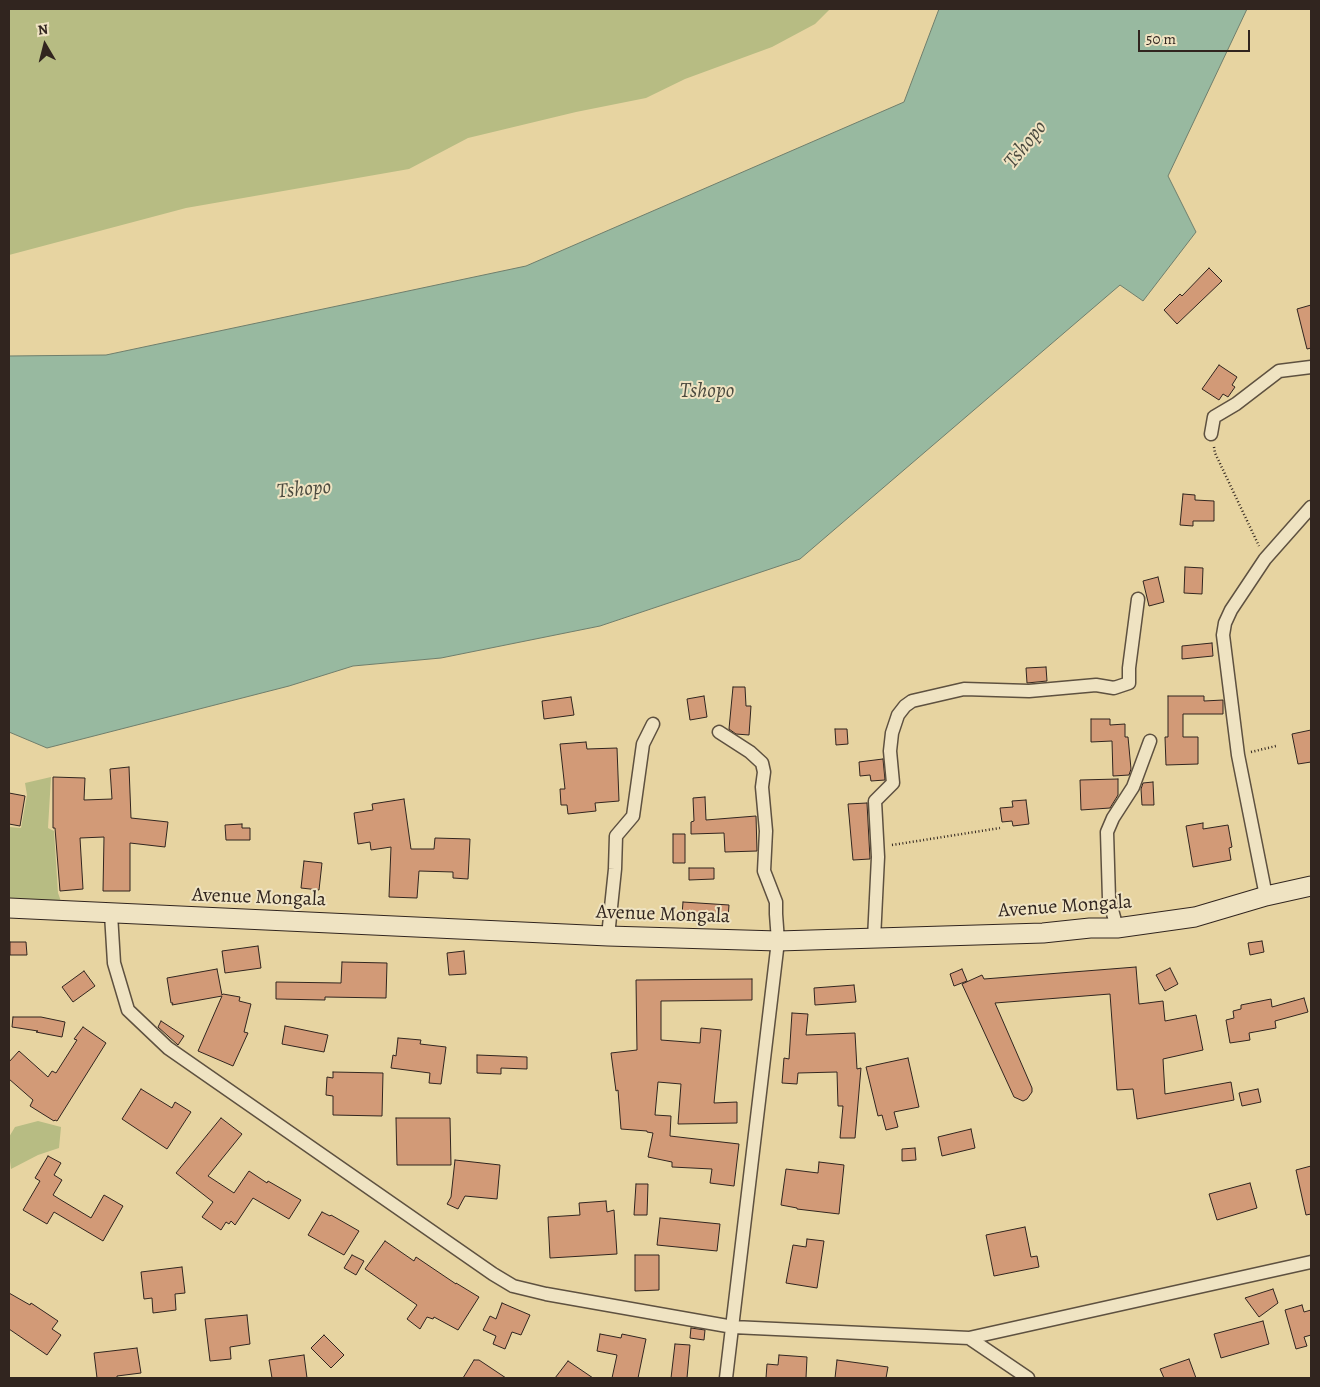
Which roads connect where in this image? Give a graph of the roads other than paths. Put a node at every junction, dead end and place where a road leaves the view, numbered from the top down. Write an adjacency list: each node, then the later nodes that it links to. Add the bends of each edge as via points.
1 (1311, 367): 2 (street, via 1279,371 1214,417)
2 (1211, 434)
3 (1311, 507): 9 (street, via 1265,559 1232,610 1223,635 1238,755)
4 (1138, 599): 14 (street, via 1130,683 1114,688 1096,685 1029,691 964,689 912,701 905,706 892,733 893,783 876,801 878,847)
5 (652, 724): 13 (street, via 642,744 633,816 616,836)
6 (719, 732): 15 (street, via 762,763 766,831 764,871 776,902)
7 (1150, 741): 12 (street, via 1133,787 1107,832 1109,899)
8 (1311, 886): 9 (street, Avenue Mongala)
9 (1266, 896): 12 (street, Avenue Mongala, via 1195,917)
10 (9, 908): 11 (street, Avenue Mongala)
11 (110, 914): 13 (street, Avenue Mongala); 17 (street, via 114,963 128,1010 168,1048 493,1274 513,1286 546,1294)
12 (1117, 928): 14 (street, Avenue Mongala)
13 (608, 936): 15 (street, Avenue Mongala)
14 (874, 939): 15 (street, Avenue Mongala)
15 (778, 941): 17 (street)
16 (1311, 1262): 18 (street)
17 (733, 1327): 18 (street); 19 (street)
18 (969, 1338): 20 (street)
19 (726, 1378)
20 (1028, 1378)

